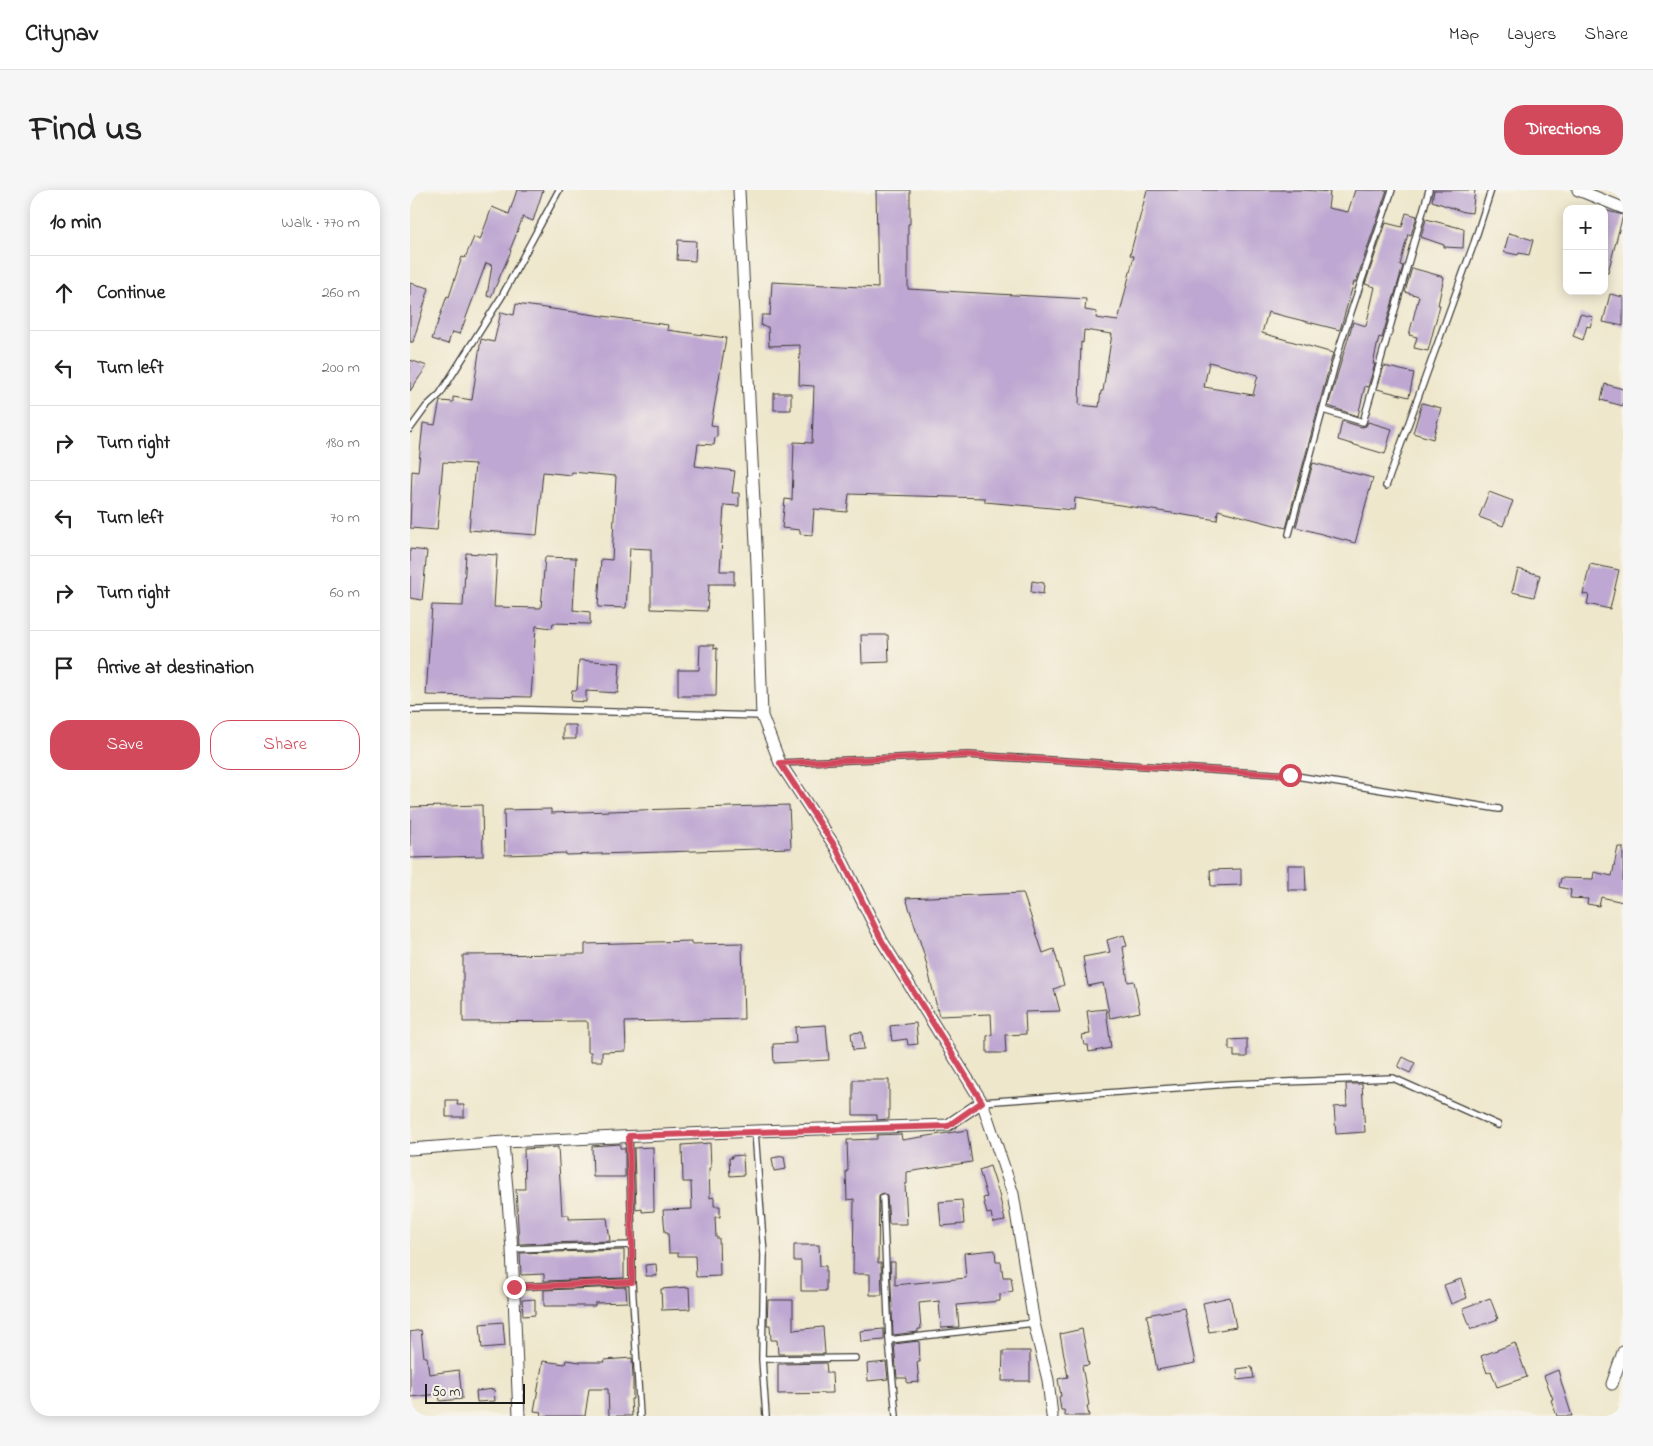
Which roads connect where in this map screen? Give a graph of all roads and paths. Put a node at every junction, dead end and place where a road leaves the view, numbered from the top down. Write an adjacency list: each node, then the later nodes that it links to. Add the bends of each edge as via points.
1 (559, 190): 9 (lane, via 502,296 440,394)
2 (739, 190): 13 (street)
3 (1392, 190): 8 (lane, via 1341,342)
4 (1429, 190): 8 (lane, via 1363,422)
5 (1491, 190): 10 (lane)
6 (1578, 190): 7 (street)
7 (1623, 208)
8 (1323, 410): 11 (lane)
9 (410, 429)
10 (1386, 486)
11 (1289, 534)
12 (410, 710): 13 (lane)
13 (762, 716): 14 (street)
14 (780, 763): 15 (lane, via 968,755 1290,775); 16 (street, via 836,848 882,941)
15 (1499, 809)
16 (982, 1102): 17 (lane, via 1230,1084 1393,1078); 18 (street, via 948,1126); 27 (street, via 1014,1194)
17 (1498, 1125)
18 (754, 1131): 19 (street); 31 (lane, via 764,1255)
19 (629, 1136): 20 (street); 23 (lane)
20 (503, 1142): 21 (street); 24 (street)
21 (410, 1149)
22 (883, 1198): 28 (lane)
23 (632, 1245): 24 (lane); 25 (lane)
24 (512, 1249): 26 (street)
25 (632, 1282): 26 (lane); 34 (lane)
26 (514, 1287): 33 (street)
27 (1034, 1323): 28 (lane); 37 (street, via 1048,1380)
28 (889, 1340): 36 (lane)
29 (1623, 1352): 32 (street)
30 (855, 1358): 31 (lane)
31 (762, 1359): 35 (lane)
32 (1612, 1384)
33 (519, 1416)
34 (640, 1416)
35 (766, 1416)
36 (896, 1416)
37 (1052, 1416)

